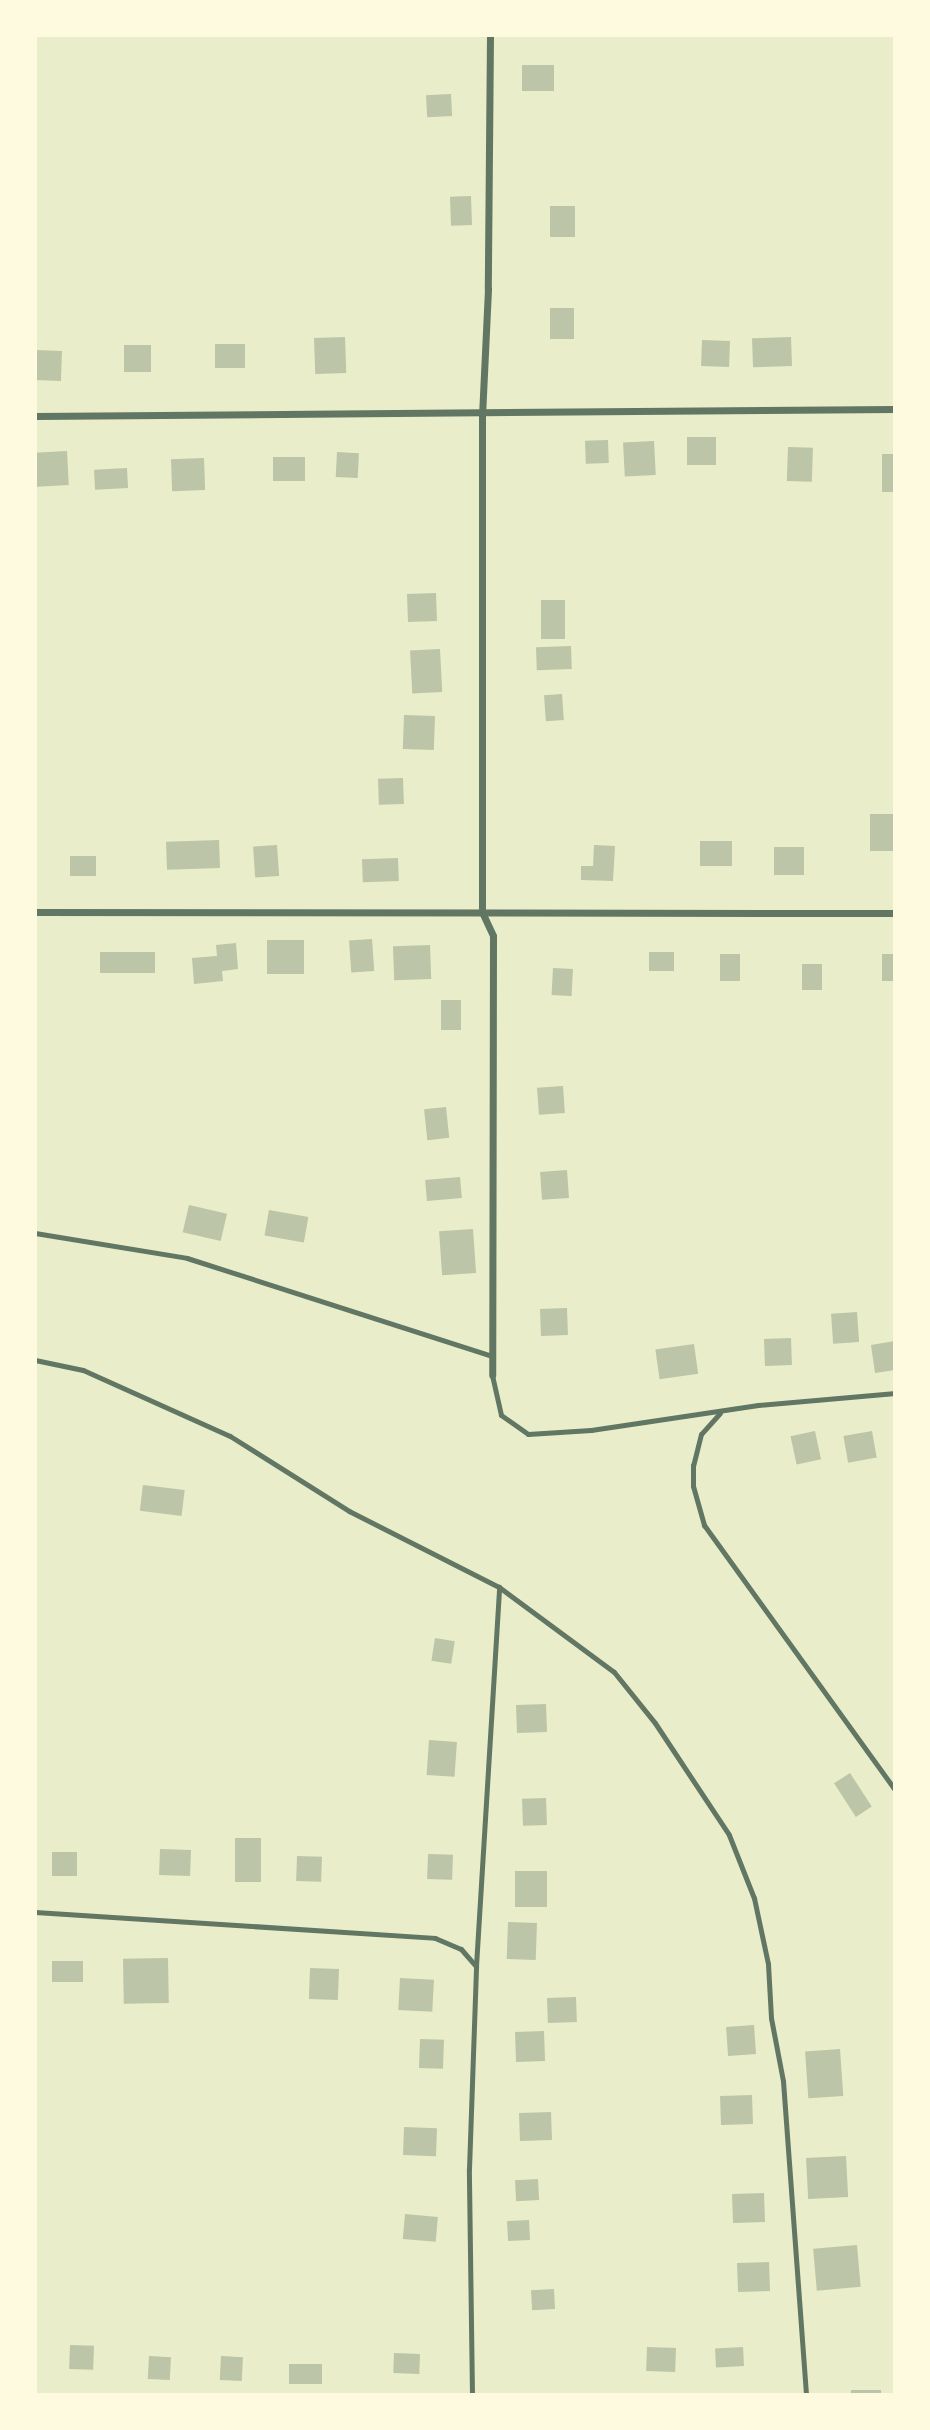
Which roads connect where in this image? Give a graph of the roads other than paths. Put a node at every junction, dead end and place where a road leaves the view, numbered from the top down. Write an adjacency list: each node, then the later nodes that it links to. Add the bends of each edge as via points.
1 (489, 35): 3 (street, via 488,289)
2 (895, 410): 3 (street)
3 (482, 414): 4 (street); 6 (street)
4 (35, 416)
5 (35, 912): 6 (street)
6 (482, 912): 7 (street); 9 (street, via 493,936)
7 (895, 913)
8 (35, 1233): 9 (lane, via 187,1258)
9 (492, 1356): 11 (street)
10 (35, 1360): 14 (lane, via 83,1370 230,1436 349,1511)
11 (492, 1375): 13 (lane, via 501,1415 528,1434)
12 (895, 1394): 13 (lane, via 758,1405)
13 (720, 1413): 15 (lane, via 701,1434 694,1465 694,1495 704,1525)
14 (499, 1587): 17 (lane); 19 (lane, via 614,1672 655,1723 729,1835 754,1898 768,1964 771,2018 784,2093)
15 (895, 1790)
16 (35, 1912): 17 (lane, via 435,1938 461,1950)
17 (476, 1966): 18 (lane, via 469,2169)
18 (472, 2395)
19 (806, 2395)

